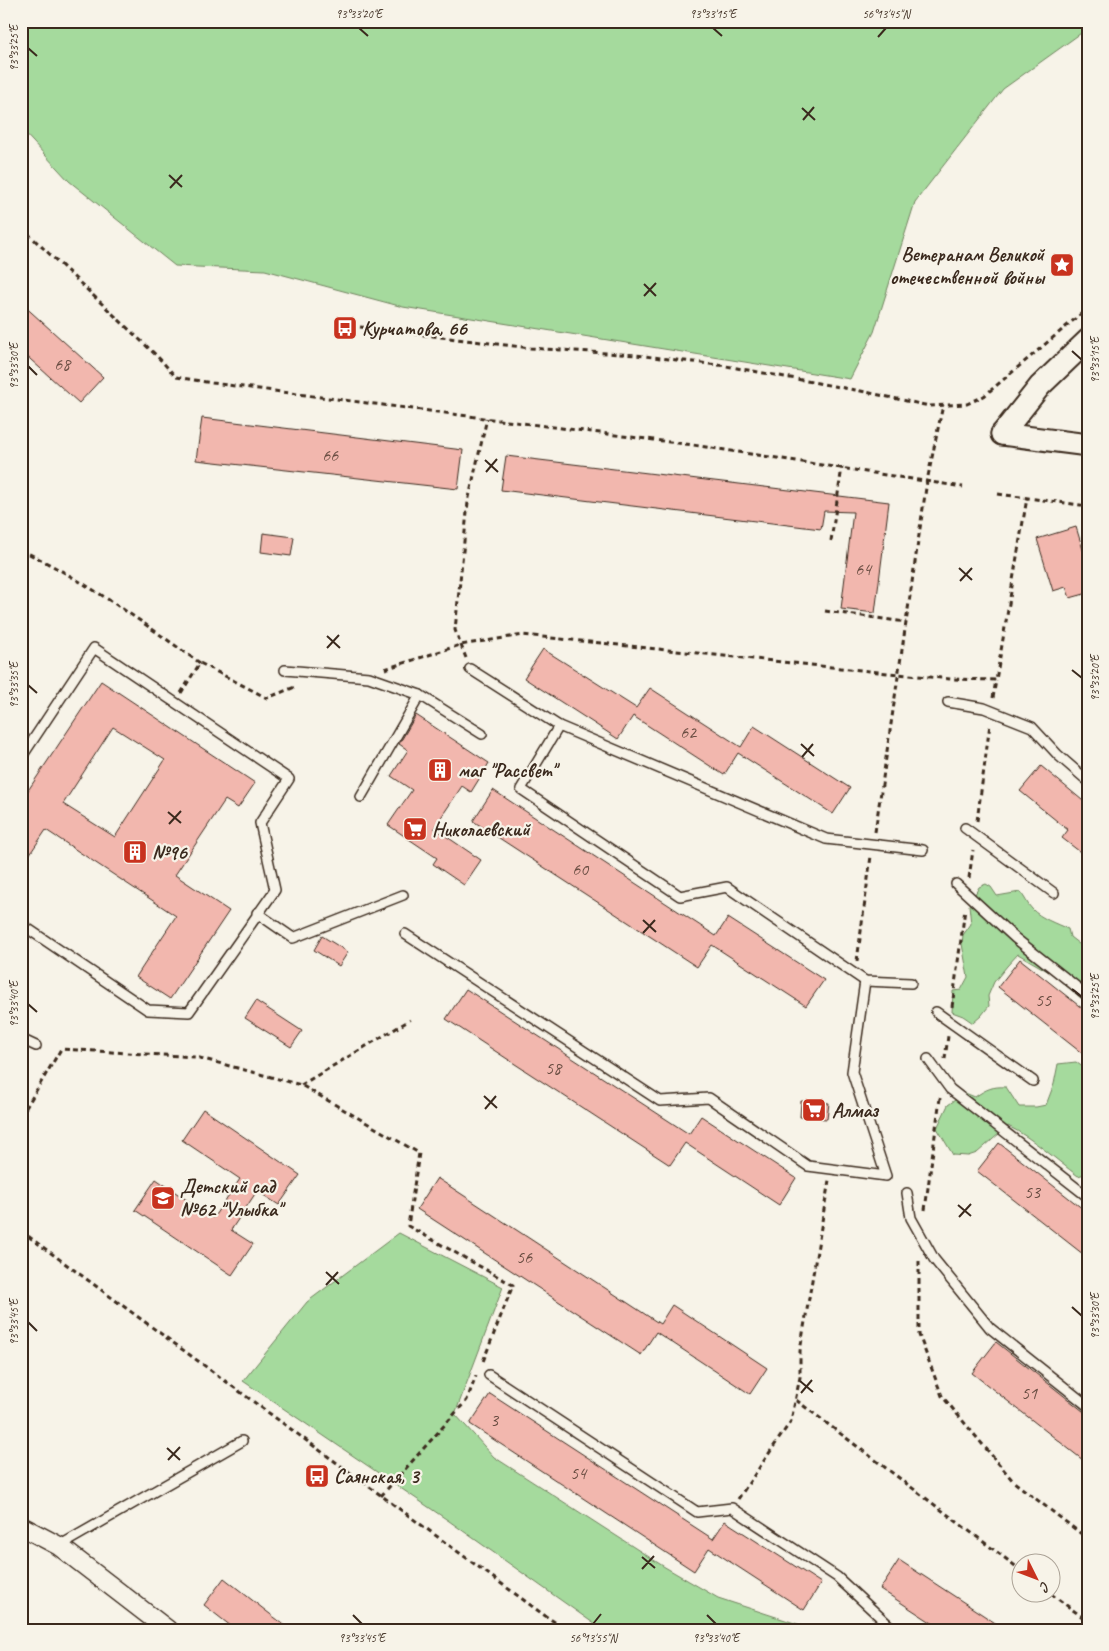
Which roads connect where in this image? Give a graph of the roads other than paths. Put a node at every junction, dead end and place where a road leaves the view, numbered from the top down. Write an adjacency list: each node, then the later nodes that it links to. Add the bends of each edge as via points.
1 (1088, 340): 2 (street, via 1040,386 1002,434)
2 (1088, 445)
3 (470, 669): 7 (lane)
4 (285, 670): 5 (lane, via 369,677)
5 (420, 695): 8 (lane); 11 (lane)
6 (948, 702): 10 (lane, via 984,708 1032,727)
7 (559, 726): 13 (lane, via 826,839); 20 (lane, via 521,788 680,896 727,888)
8 (482, 734)
9 (21, 758): 17 (lane, via 94,648 289,779 260,823 275,890)
10 (1088, 781)
11 (361, 797)
12 (965, 828): 15 (lane)
13 (923, 850)
14 (956, 884): 22 (lane, via 1015,938)
15 (1054, 893)
16 (402, 895): 17 (lane, via 293,938)
17 (258, 913): 18 (lane, via 189,1012 148,1010)
18 (21, 924)
19 (405, 934): 20 (lane, via 660,1101 709,1098 808,1166 886,1176 852,1072)
20 (865, 981): 21 (lane)
21 (911, 983)
22 (1088, 996)
23 (936, 1012): 27 (lane)
24 (21, 1039): 25 (lane)
25 (36, 1046)
26 (928, 1059): 29 (lane, via 950,1088)
27 (1033, 1081)
28 (907, 1193): 31 (lane, via 911,1218 934,1259 990,1328)
29 (1088, 1197)
30 (489, 1375): 36 (lane, via 697,1512 732,1508 837,1577)
31 (1088, 1406)
32 (242, 1441): 34 (lane)
33 (21, 1526): 34 (street)
34 (59, 1546): 35 (street)
35 (168, 1630)
36 (894, 1630)

